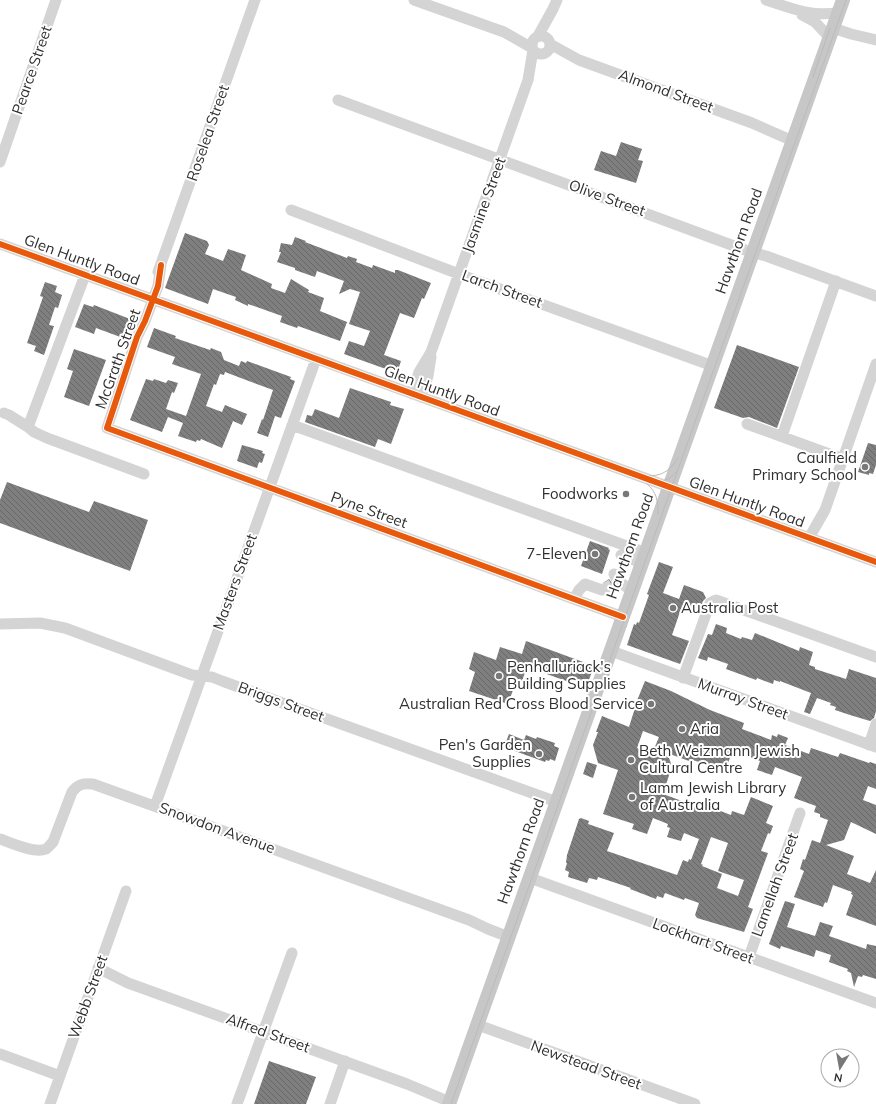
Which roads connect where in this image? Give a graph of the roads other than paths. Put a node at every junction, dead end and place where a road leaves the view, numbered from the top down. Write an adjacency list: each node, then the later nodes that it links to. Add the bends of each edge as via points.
1 (56, 0): 13 (street, Pearce Street)
2 (255, 0): 21 (street, Roselea Street, via 161,265 158,286)
3 (414, 0): 9 (street, Almond Street)
4 (766, 0): 6 (street)
5 (555, 5): 9 (street, Jasmine Street)
6 (785, 7): 7 (street); 7 (street, via 815,22)
7 (836, 20): 8 (street); 11 (main road, Hawthorn Road)
8 (876, 40)
9 (540, 45): 11 (street, Almond Street, via 752,123 773,127); 12 (street, Jasmine Street)
10 (338, 100): 12 (street, Olive Street)
11 (794, 138): 16 (main road, Hawthorn Road)
12 (501, 159): 16 (street, Olive Street); 17 (street, Jasmine Street)
13 (0, 162)
14 (291, 210): 17 (street, Larch Street)
15 (0, 244): 18 (street, Glen Huntly Road)
16 (753, 252): 19 (street, Olive Street); 24 (main road, Hawthorn Road)
17 (460, 273): 24 (street, Larch Street); 25 (street, Jasmine Street, via 431,352 428,376)
18 (85, 275): 21 (street, Glen Huntly Road); 29 (street)
19 (836, 281): 20 (street, Olive Street); 31 (street)
20 (876, 296)
21 (150, 299): 22 (street, Glen Huntly Road); 30 (street, McGrath Street, via 145,321 137,337)
22 (316, 359): 25 (street, Glen Huntly Road); 28 (street, Masters Street)
23 (876, 364): 32 (street)
24 (713, 366): 35 (main road, Hawthorn Road)
25 (416, 396): 35 (street, Glen Huntly Road)
26 (4, 413): 29 (street)
27 (747, 424): 31 (street)
28 (292, 425): 34 (street, Masters Street); 38 (street)
29 (28, 427): 33 (street, via 47,438)
30 (107, 428): 34 (street, Pyne Street)
31 (782, 436): 32 (street)
32 (843, 459): 36 (street)
33 (144, 474)
34 (269, 488): 43 (street, Pyne Street); 48 (street, Masters Street)
35 (670, 488): 36 (street, Glen Huntly Road); 38 (main road, Hawthorn Road)
36 (814, 540): 39 (street, Glen Huntly Road)
37 (621, 555): 38 (street)
38 (644, 558): 42 (main road, Hawthorn Road)
39 (876, 562)
40 (615, 579): 42 (street)
41 (602, 590): 43 (street, via 585,584)
42 (632, 592): 44 (main road, Hawthorn Road)
43 (574, 599): 44 (street, Pyne Street)
44 (623, 617): 46 (main road, Hawthorn Road)
45 (0, 624): 48 (street, Briggs Street, via 40,623 65,628 192,675)
46 (611, 651): 49 (street, Murray Street); 52 (main road, Hawthorn Road)
47 (876, 657): 49 (street, via 716,600 710,602)
48 (201, 676): 52 (street, Briggs Street, via 212,677); 53 (street, Masters Street)
49 (683, 678): 51 (street, Murray Street)
50 (876, 724): 51 (street)
51 (872, 746)
52 (557, 802): 56 (main road, Hawthorn Road)
53 (156, 806): 55 (street, Snowdon Avenue, via 84,783 72,792 47,849 28,849); 58 (street, Snowdon Avenue, via 469,920 488,922)
54 (800, 813): 60 (street, Lamellah Street)
55 (0, 839)
56 (530, 878): 58 (main road, Hawthorn Road); 60 (street, Lockhart Street)
57 (126, 891): 61 (street, Webb Street)
58 (510, 933): 63 (main road, Hawthorn Road)
59 (292, 953): 64 (street)
60 (749, 957): 62 (street, Lockhart Street)
61 (97, 972): 64 (street, Alfred Street); 67 (street, Webb Street)
62 (876, 1004)
63 (478, 1025): 68 (main road, Hawthorn Road); 72 (street, Newstead Street)
64 (263, 1032): 66 (street, Alfred Street); 70 (street)
65 (0, 1054): 67 (street)
66 (345, 1061): 68 (street, Alfred Street); 71 (street)
67 (60, 1076): 69 (street, Webb Street)
68 (450, 1101)
69 (50, 1104)
70 (237, 1104)
71 (330, 1104)
72 (695, 1104)

